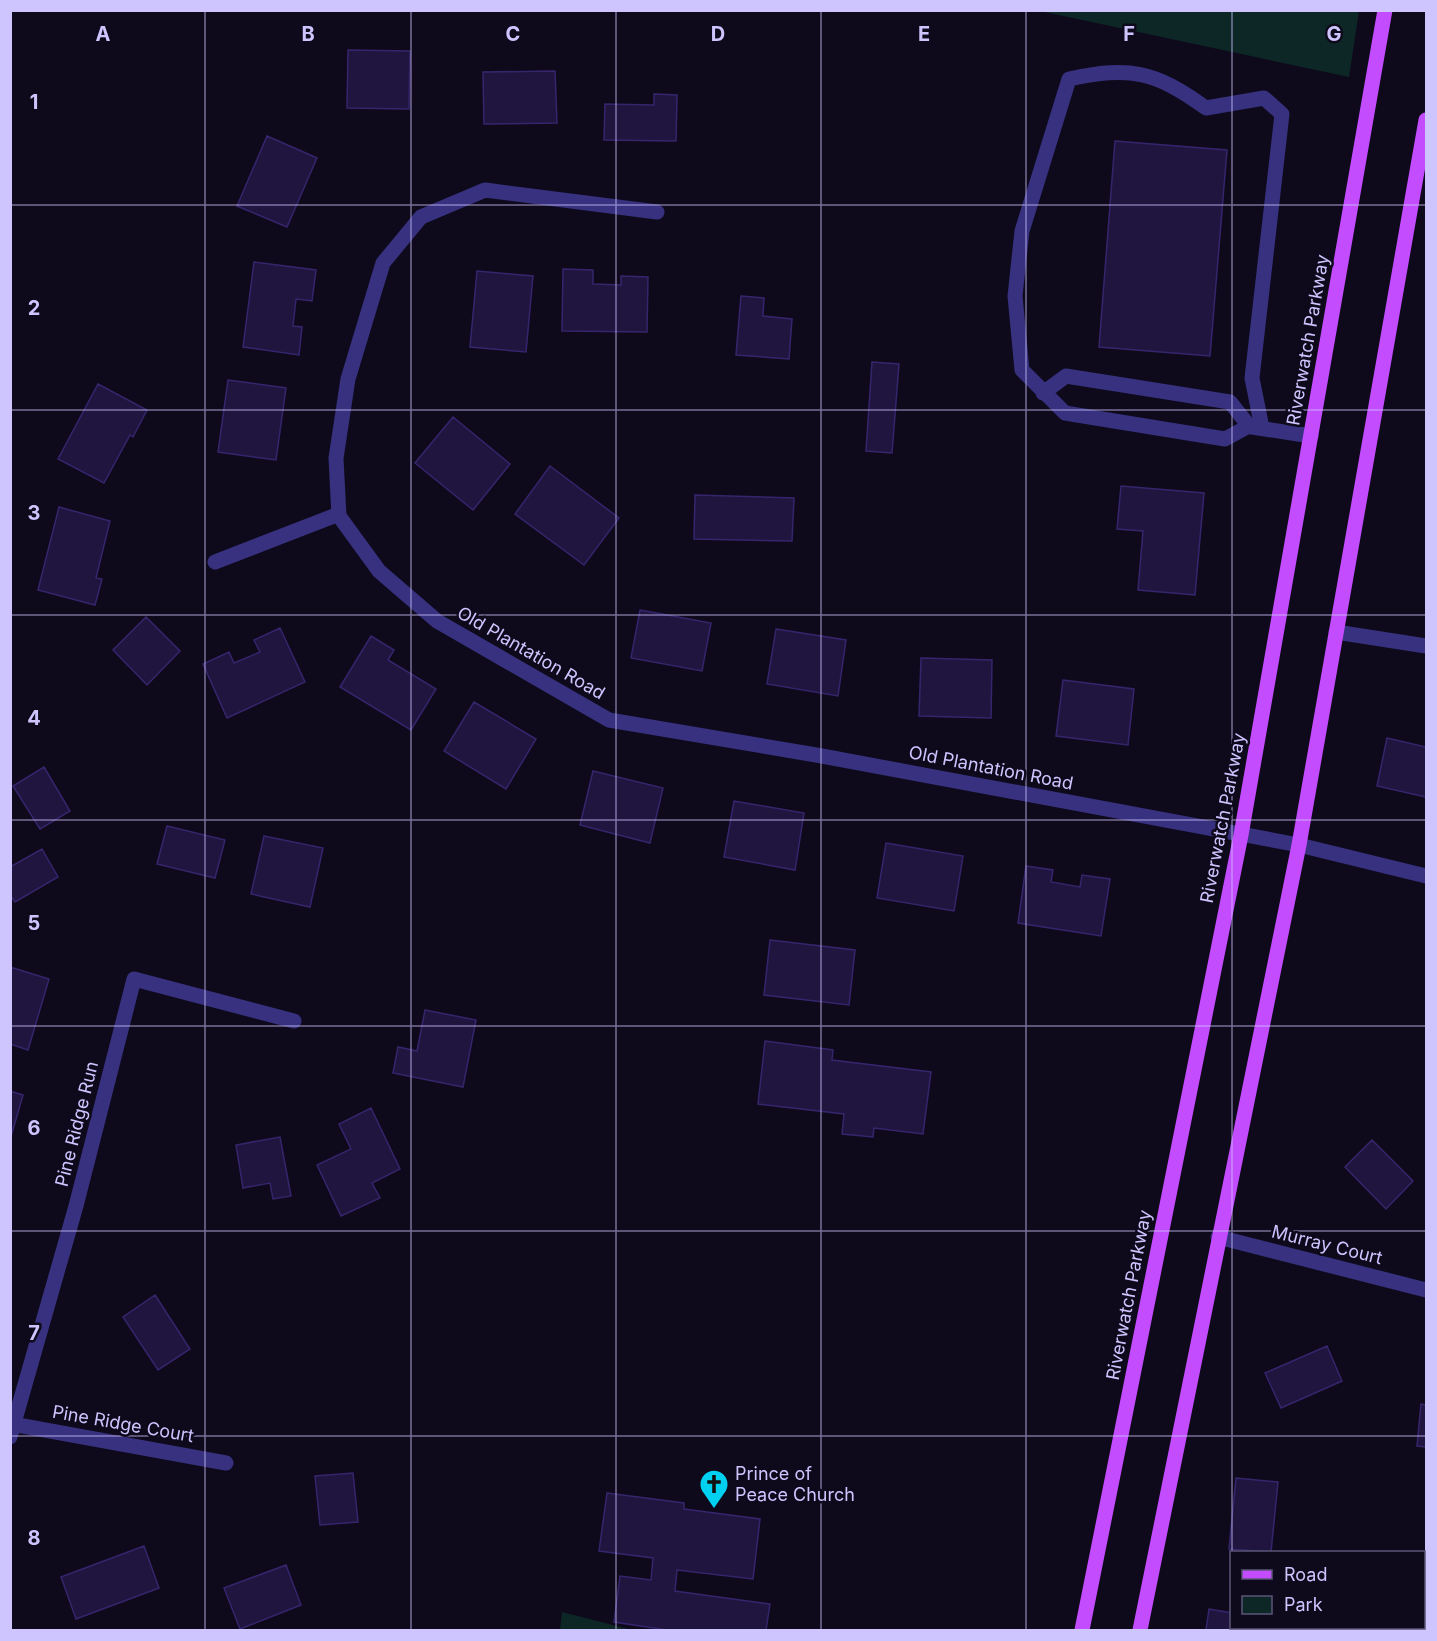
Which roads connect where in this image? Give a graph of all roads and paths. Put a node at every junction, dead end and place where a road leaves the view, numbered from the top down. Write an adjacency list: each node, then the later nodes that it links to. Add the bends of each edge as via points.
1 (1385, 10): 7 (main road, Riverwatch Parkway)
2 (1426, 120): 3 (main road)
3 (1422, 180): 10 (main road)
4 (657, 212): 8 (street, via 485,190 421,218 383,263 348,379 336,458)
5 (1043, 393): 6 (street, via 1065,413 1225,439); 6 (street, via 1066,376 1230,402); 6 (street, via 1022,370 1015,296 1022,231 1069,79 1106,71 1150,75 1206,108 1264,98 1282,114 1252,378)
6 (1256, 427): 7 (street)
7 (1311, 436): 12 (main road, Riverwatch Parkway)
8 (339, 514): 9 (street); 12 (street, Old Plantation Road, via 379,571 437,621 609,720)
9 (215, 562)
10 (1336, 632): 11 (street); 13 (main road)
11 (1426, 646)
12 (1241, 835): 13 (street, Old Plantation Road); 20 (main road, Riverwatch Parkway)
13 (1299, 845): 14 (street, Old Plantation Road); 16 (main road)
14 (1426, 876)
15 (294, 1021): 18 (street, Pine Ridge Run, via 134,980 76,1206)
16 (1218, 1237): 17 (street, Murray Court); 21 (main road)
17 (1426, 1290)
18 (11, 1430): 19 (street, Pine Ridge Court)
19 (226, 1463)
20 (1082, 1630)
21 (1140, 1630)

